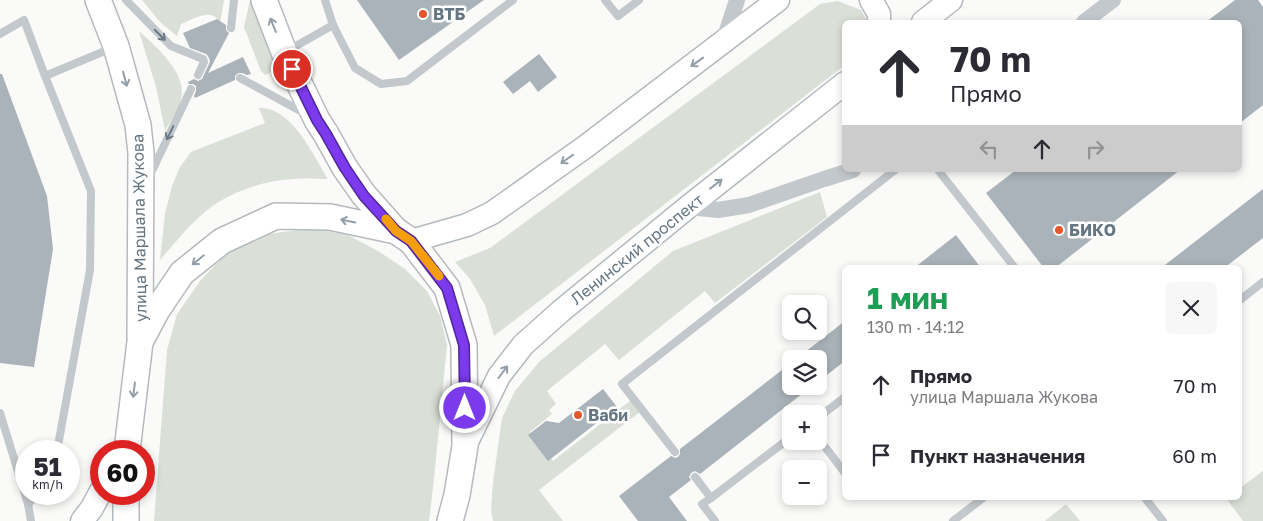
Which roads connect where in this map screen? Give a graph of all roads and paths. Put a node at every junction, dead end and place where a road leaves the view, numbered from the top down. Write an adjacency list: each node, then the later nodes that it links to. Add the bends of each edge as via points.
1 (98, 0): 21 (main road, улица Маршала Жукова)
2 (126, 0): 23 (lane, one-way to 23, via 171,46 203,60)
3 (234, 0): 18 (lane)
4 (264, 0): 22 (main road, one-way to 4)
5 (324, 0): 17 (lane)
6 (513, 0): 17 (lane, via 407,81 382,84 355,68)
7 (605, 0): 8 (lane, via 618,16)
8 (639, 0)
9 (737, 0): 20 (street)
10 (778, 0): 20 (main road)
11 (871, 0): 14 (main road, via 880,14)
12 (951, 0): 15 (main road)
13 (1113, 0): 16 (street)
14 (879, 20)
15 (925, 20)
16 (1087, 20)
17 (333, 25): 22 (lane)
18 (231, 28)
19 (0, 34): 24 (lane, via 24,20)
20 (722, 43): 34 (main road, one-way to 34, via 492,212 467,225)
21 (116, 46): 24 (lane); 32 (main road, улица Маршала Жукова, one-way to 32, via 138,125)
22 (284, 52): 28 (main road)
23 (198, 74)
24 (45, 76): 42 (lane, via 91,191 90,270)
25 (240, 78): 28 (lane)
26 (842, 85): 33 (main road, Ленинский проспект, one-way to 26)
27 (191, 89): 32 (lane, one-way to 32)
28 (317, 120): 34 (main road, via 364,196)
29 (847, 172): 33 (street, via 749,205 718,210)
30 (892, 172): 47 (lane, via 622,384)
31 (940, 172): 35 (lane)
32 (140, 194): 38 (main road, улица Маршала Жукова)
33 (688, 207): 45 (main road, Ленинский проспект, one-way to 33, via 498,376 524,345)
34 (403, 236): 38 (main road, one-way to 38, via 330,217 276,216 222,241 182,273); 45 (main road, via 447,288 464,345)
35 (1013, 265)
36 (1263, 282): 37 (lane)
37 (1242, 298)
38 (140, 342): 43 (main road, one-way to 43)
39 (842, 398): 40 (lane)
40 (827, 411)
41 (0, 413): 48 (lane)
42 (59, 440)
43 (127, 440)
44 (782, 444): 52 (lane)
45 (465, 446): 51 (main road)
46 (827, 449): 49 (lane)
47 (675, 452)
48 (15, 462)
49 (842, 469)
50 (695, 477): 52 (lane)
51 (457, 494): 61 (main road); 62 (main road)
52 (711, 498): 63 (lane, via 702,504)
53 (980, 500): 64 (lane)
54 (1147, 500): 65 (lane)
55 (28, 505): 58 (lane)
56 (94, 505): 59 (main road)
57 (126, 505): 60 (main road)
58 (31, 521)
59 (82, 521)
60 (126, 521)
61 (450, 521)
62 (465, 521)
63 (715, 521)
64 (953, 521)
65 (1163, 521)

